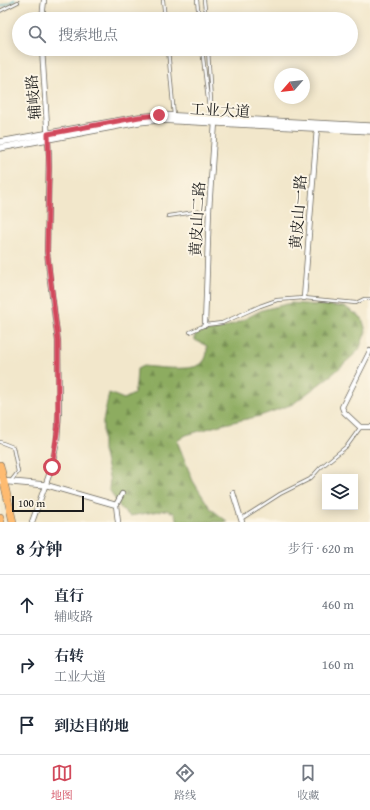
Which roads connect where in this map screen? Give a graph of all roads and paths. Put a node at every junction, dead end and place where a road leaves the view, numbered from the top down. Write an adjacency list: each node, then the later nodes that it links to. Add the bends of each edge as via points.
1 (44, 0): 7 (street)
2 (163, 0): 8 (lane)
3 (197, 0): 9 (lane)
4 (204, 0): 10 (lane)
5 (18, 2): 6 (lane)
6 (0, 11)
7 (43, 12)
8 (164, 12)
9 (198, 12)
10 (205, 12)
11 (42, 56): 21 (street, 辅岐路)
12 (169, 56): 16 (lane)
13 (203, 56): 15 (lane)
14 (208, 56): 15 (lane)
15 (210, 114): 16 (street, 工业大道); 17 (street); 18 (street, 工业大道)
16 (174, 118): 17 (street, 工业大道); 21 (street, 工业大道, via 139,117)
17 (215, 122): 19 (street, 工业大道); 24 (street, 黄皮山二路)
18 (370, 126)
19 (317, 128): 20 (street, 工业大道); 26 (street, 黄皮山一路)
20 (370, 131)
21 (48, 136): 22 (street, 工业大道); 23 (street, 工业大道); 36 (street, 辅岐路, via 47,251 58,341 59,411 55,454)
22 (0, 142)
23 (0, 148)
24 (209, 210): 25 (lane); 28 (street, 黄皮山二路)
25 (168, 216)
26 (304, 298): 27 (lane, via 356,303); 28 (lane, via 277,300 222,323)
27 (370, 299)
28 (205, 325): 29 (lane)
29 (190, 332)
30 (370, 351): 31 (street, via 342,407)
31 (360, 427): 32 (street); 41 (lane, via 347,446 310,479 280,494)
32 (370, 427)
33 (0, 442): 35 (lane, via 13,447 18,472)
34 (0, 464): 35 (main road)
35 (4, 482): 36 (street); 43 (main road)
36 (46, 485): 39 (street); 44 (street, 辅岐路)
37 (233, 493): 41 (street)
38 (122, 494): 39 (street)
39 (116, 505): 45 (street)
40 (0, 517): 42 (main road)
41 (242, 520)
42 (1, 522)
43 (13, 522)
44 (32, 522)
45 (118, 522)

